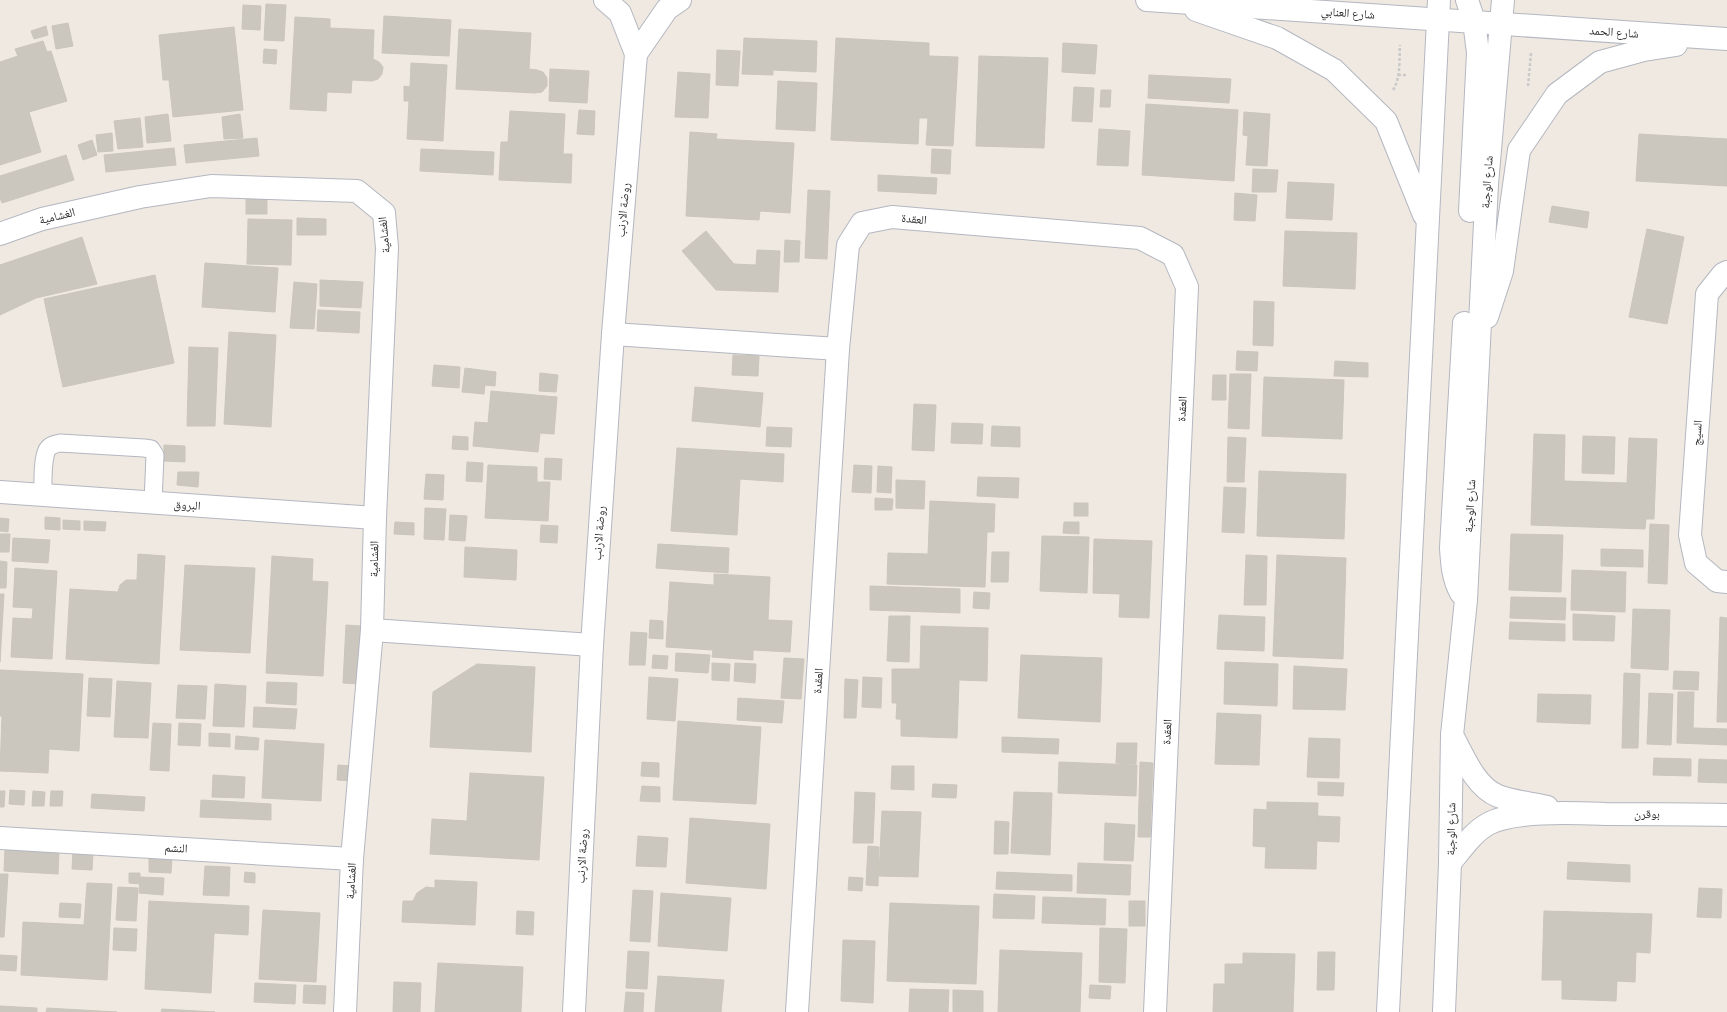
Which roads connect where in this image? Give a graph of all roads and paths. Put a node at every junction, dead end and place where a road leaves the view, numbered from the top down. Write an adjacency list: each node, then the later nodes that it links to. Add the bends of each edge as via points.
1 (605, 0): 14 (street, روضة الارنب, via 620,13)
2 (680, 0): 14 (street, روضة الارنب, via 667,9)
3 (1147, 0): 7 (street, شارع العنابي)
4 (1466, 0): 8 (street); 10 (street)
5 (1478, 0): 11 (street, via 1490,15)
6 (1502, 0): 11 (street, شارع الوجبة)
7 (1170, 1): 9 (street, شارع العنابي); 15 (street, via 1277,38 1334,70)
8 (1439, 10): 9 (street, شارع العنابي); 10 (street, شارع العنابي); 17 (street)
9 (1401, 16): 15 (path, via 1397,85)
10 (1474, 21): 11 (street, شارع العنابي); 28 (street, via 1478,53 1477,78 1451,548 1455,579)
11 (1501, 23): 12 (street, شارع الحمد); 21 (street, شارع الوجبة, via 1487,184)
12 (1534, 26): 13 (street, شارع الحمد); 16 (path, via 1528,90 1530,99)
13 (1725, 39): 16 (street, via 1644,50 1600,62 1557,94)
14 (636, 54): 20 (street, روضة الارنب)
15 (1373, 107): 17 (street, via 1386,121)
16 (1541, 117): 21 (street, via 1519,150 1502,271)
17 (1427, 222): 41 (street)
18 (0, 234): 26 (street, الغشامية, via 42,219 140,197 211,186 357,191 384,213 387,248)
19 (1727, 272): 27 (street, السيج, via 1707,294 1690,535 1696,563 1717,581)
20 (613, 334): 22 (street); 30 (street, روضة الارنب)
21 (1478, 346): 28 (street, شارع الوجبة)
22 (838, 349): 39 (street, العقدة); 40 (street, العقدة, via 848,245 862,223 892,217 1140,238 1173,255 1187,287)
23 (0, 491): 24 (street, البروق)
24 (43, 495): 25 (street, البروق); 25 (lane, via 47,449 53,444 144,448 151,450 155,455)
25 (153, 502): 26 (street, البروق)
26 (375, 518): 29 (street, الغشامية)
27 (1727, 582)
28 (1466, 600): 31 (street, شارع الوجبة)
29 (372, 630): 30 (street); 35 (street, الغشامية)
30 (592, 645): 38 (street, روضة الارنب)
31 (1452, 735): 32 (street, بوقرن, via 1473,773 1485,788 1497,796); 36 (street, شارع الوجبة)
32 (1567, 813): 33 (street, بوقرن); 36 (street, بوقرن, via 1505,818 1488,824 1477,832)
33 (1727, 815)
34 (0, 838): 35 (street, النشم)
35 (352, 859): 37 (street, الغشامية)
36 (1450, 863): 42 (street, شارع الوجبة)
37 (345, 1012)
38 (574, 1012)
39 (797, 1012)
40 (1155, 1012)
41 (1388, 1012)
42 (1444, 1012)

